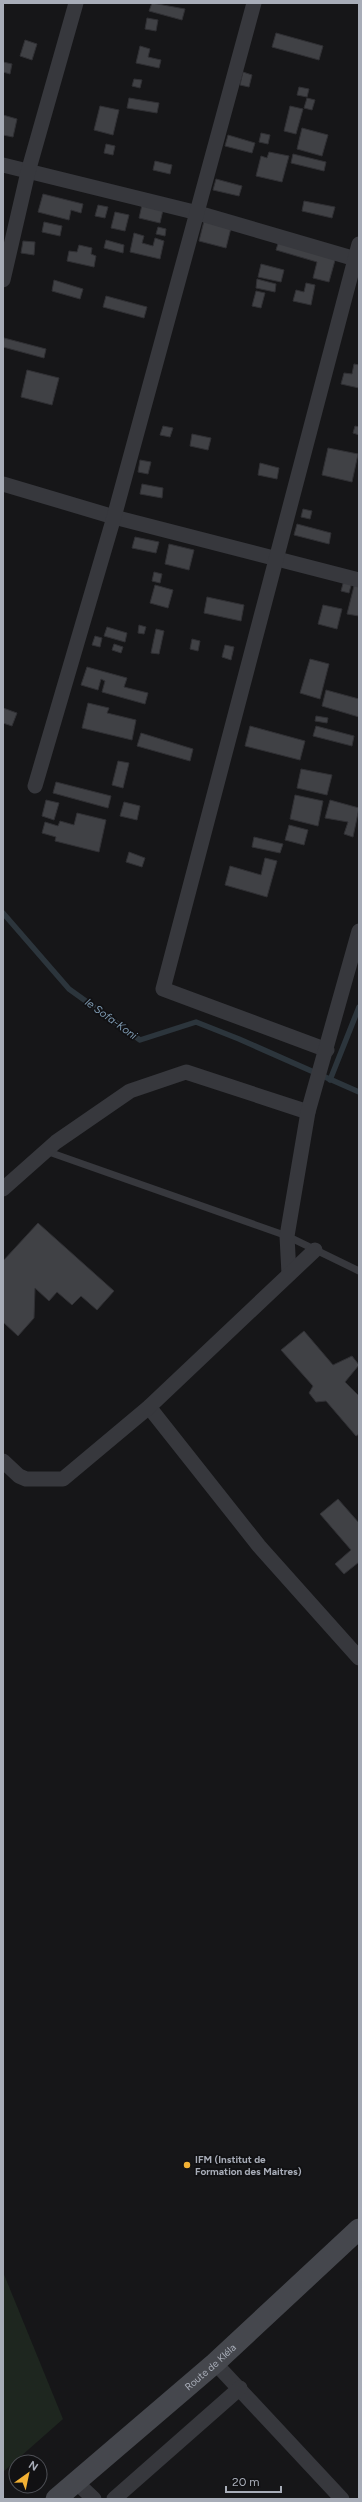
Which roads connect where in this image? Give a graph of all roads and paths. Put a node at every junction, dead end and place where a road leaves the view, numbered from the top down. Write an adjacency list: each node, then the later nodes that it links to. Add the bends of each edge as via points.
1 (76, 3): 4 (street)
2 (254, 3): 5 (street)
3 (3, 165): 4 (street)
4 (28, 172): 5 (street); 8 (street)
5 (198, 213): 7 (street); 10 (street)
6 (359, 244): 7 (street)
7 (357, 259): 11 (street)
8 (3, 280)
9 (3, 484): 10 (street)
10 (114, 517): 11 (street); 13 (street)
11 (275, 559): 12 (street); 15 (street, via 163,989)
12 (359, 580)
13 (35, 786)
14 (359, 931): 15 (street)
15 (327, 1050): 16 (street)
16 (308, 1112): 17 (street, via 186,1072 130,1091); 19 (street)
17 (46, 1151): 18 (street); 19 (lane)
18 (3, 1189)
19 (286, 1236): 20 (lane); 22 (street)
20 (315, 1250): 21 (lane); 22 (street)
21 (359, 1271)
22 (289, 1274): 23 (street)
23 (149, 1407): 24 (street, via 64,1478 26,1479); 25 (street, via 259,1546)
24 (3, 1461)
25 (359, 1658)
26 (357, 2234): 27 (main road, Route de Kléla)
27 (215, 2363): 28 (street); 29 (main road, Route de Kléla)
28 (240, 2388): 32 (street); 33 (street)
29 (76, 2482): 30 (main road, Route de Kléla); 31 (street)
30 (56, 2499)
31 (94, 2499)
32 (114, 2499)
33 (342, 2499)

